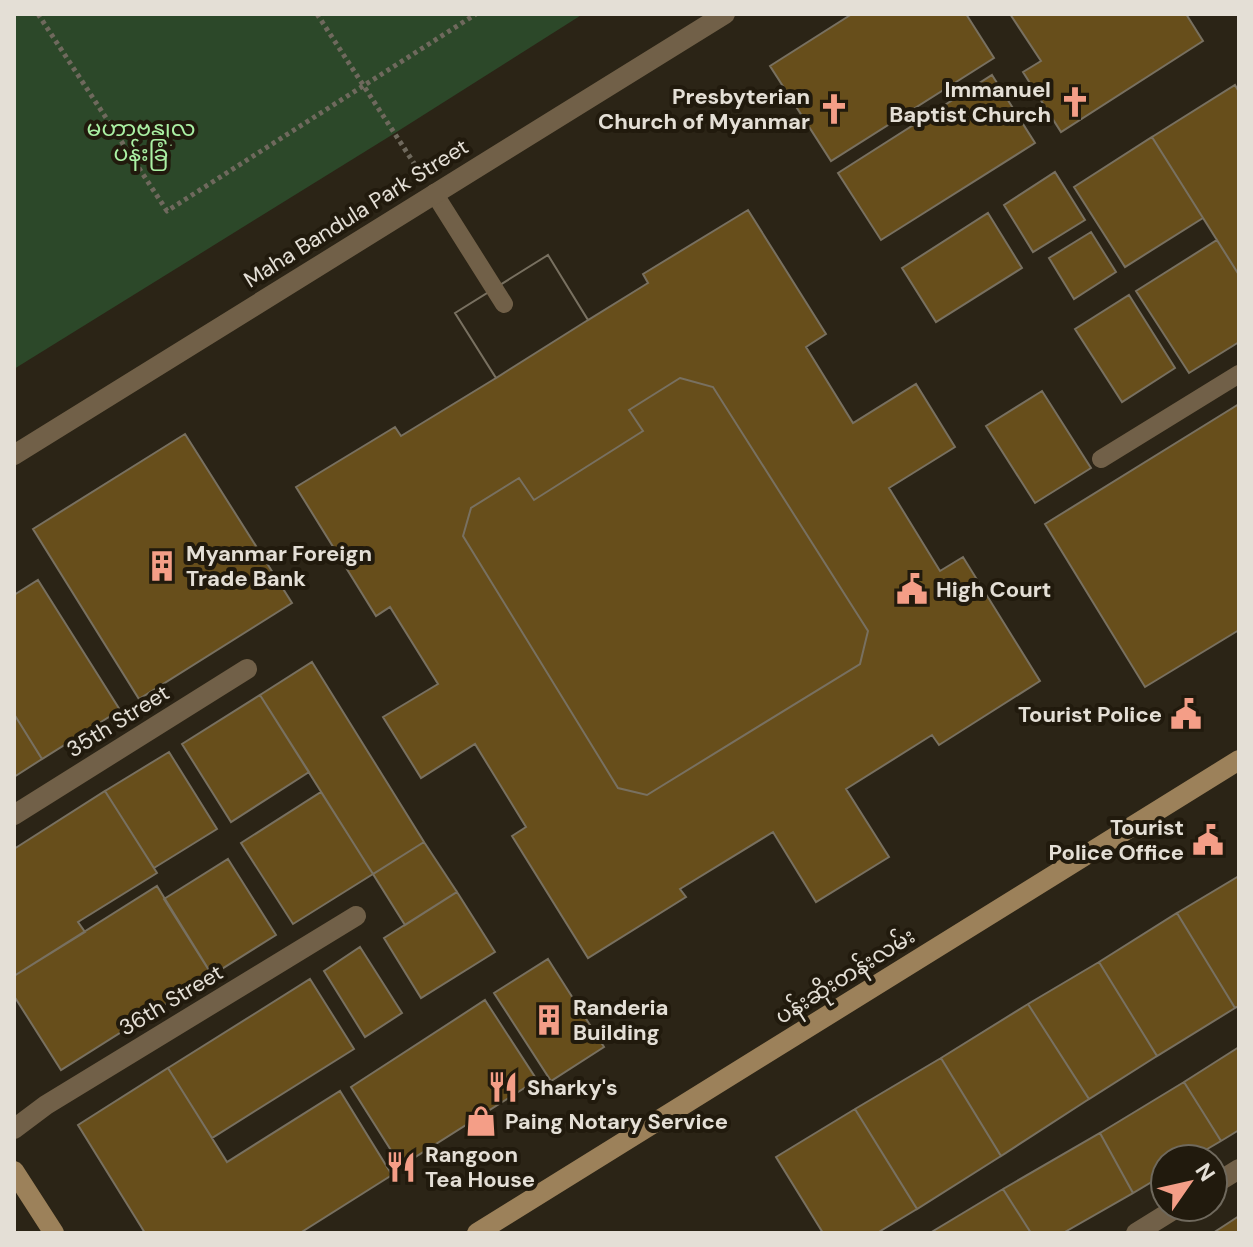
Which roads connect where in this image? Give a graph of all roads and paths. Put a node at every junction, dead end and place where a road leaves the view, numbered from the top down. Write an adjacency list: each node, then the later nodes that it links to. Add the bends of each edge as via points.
1 (38, 14): 5 (path, via 167,211)
2 (317, 14): 5 (path)
3 (476, 14): 5 (path)
4 (725, 14): 6 (street, Maha Bandula Park Street)
5 (364, 86): 6 (path)
6 (434, 193): 7 (lane); 9 (street, Maha Bandula Park Street)
7 (504, 304)
8 (1239, 374): 10 (lane)
9 (14, 455)
10 (1101, 459)
11 (247, 669): 13 (street, 35th Street)
12 (1239, 760): 18 (main road, ပန်းဆိုးတန်းလမ်း)
13 (14, 815)
14 (356, 916): 15 (street, 36th Street)
15 (14, 1129)
16 (14, 1171): 17 (main road)
17 (54, 1233)
18 (477, 1233)

